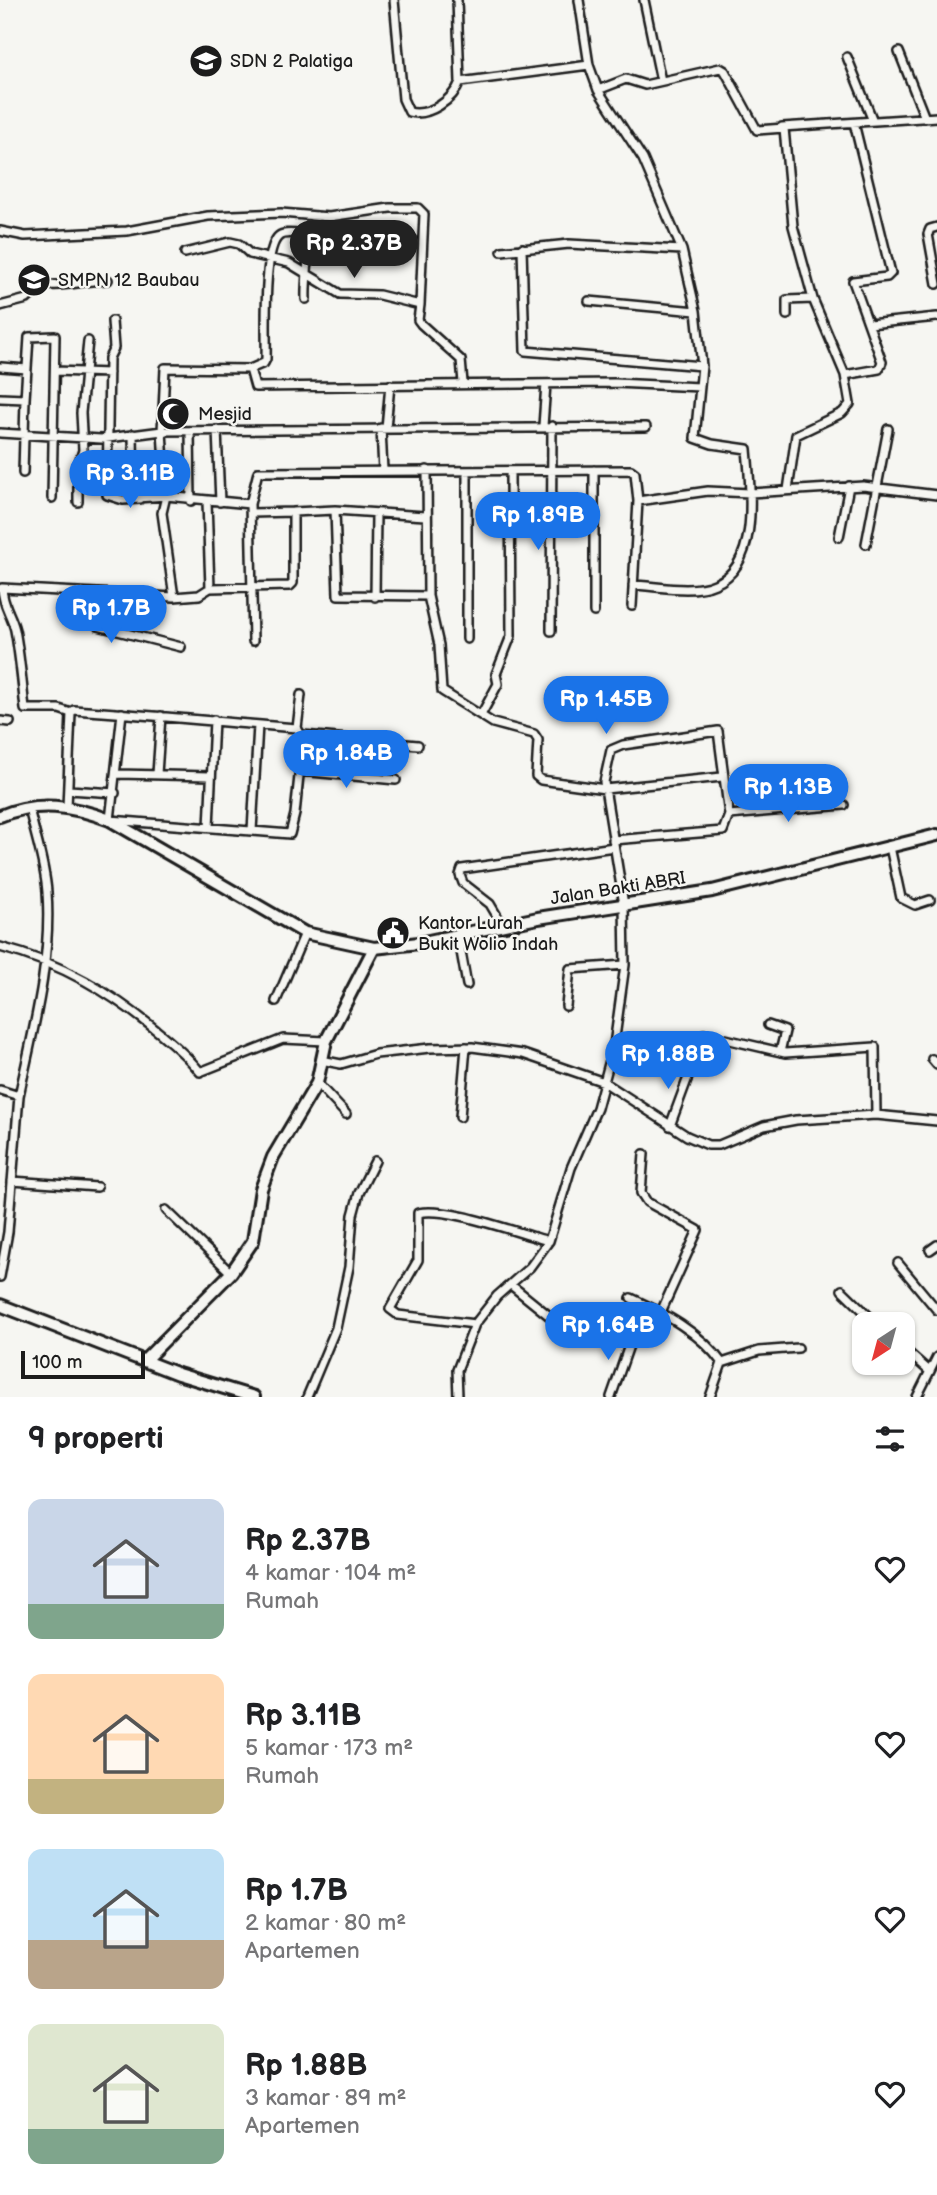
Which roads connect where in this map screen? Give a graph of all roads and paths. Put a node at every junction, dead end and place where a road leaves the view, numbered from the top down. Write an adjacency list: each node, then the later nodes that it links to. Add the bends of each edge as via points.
1 (394, 0): 9 (street, via 404,107 417,114 449,101)
2 (457, 0): 9 (street)
3 (579, 0): 7 (street)
4 (644, 0): 8 (street)
5 (900, 52): 12 (street)
6 (847, 57): 13 (street)
7 (589, 65): 9 (street); 10 (street)
8 (661, 81): 10 (street, via 643,85 626,79); 15 (street, via 720,68 757,130)
9 (460, 82)
10 (597, 90): 21 (street, via 643,159)
11 (937, 117): 12 (street)
12 (925, 118): 13 (street)
13 (873, 121): 14 (street)
14 (854, 122): 15 (street); 37 (street, via 891,273 853,281)
15 (781, 128): 29 (street, via 786,130 793,226)
16 (317, 216): 18 (street, via 208,216 127,231 32,236); 19 (street, via 307,227); 31 (street, via 422,209)
17 (937, 227): 27 (street, via 930,229 929,236)
18 (0, 231)
19 (309, 242): 24 (street, via 300,234 279,236); 25 (street)
20 (522, 247): 21 (street, via 569,244); 22 (street); 39 (street, via 525,351)
21 (682, 250): 33 (street)
22 (502, 251)
23 (185, 253): 24 (street, via 230,242 250,254)
24 (269, 258): 25 (street); 42 (street, via 265,361)
25 (304, 272): 28 (street); 31 (street, via 340,294 379,295)
26 (108, 280): 32 (street, via 43,285 27,299)
27 (937, 284)
28 (306, 299)
29 (813, 299): 34 (street, via 787,300); 47 (street)
30 (589, 301): 33 (street)
31 (420, 305): 48 (street, via 418,320 461,360)
32 (0, 306)
33 (696, 311): 39 (street)
34 (787, 315)
35 (937, 317): 37 (street)
36 (112, 321): 44 (street)
37 (869, 324): 47 (street, via 882,366)
38 (88, 341): 45 (street)
39 (702, 366): 51 (street)
40 (0, 367): 41 (street); 46 (street)
41 (27, 369): 43 (street, via 29,337 38,334 56,337); 53 (street)
42 (250, 369): 50 (street, via 255,387); 59 (street, via 166,366)
43 (56, 371): 45 (street); 64 (street)
44 (109, 373): 45 (street); 66 (street)
45 (85, 374): 65 (street)
46 (0, 375)
47 (845, 375): 76 (street, via 848,408 796,435)
48 (463, 383): 49 (street); 50 (street)
49 (546, 384): 51 (street); 54 (street)
50 (390, 385): 56 (street)
51 (700, 387): 77 (street, via 695,438 747,449)
52 (0, 398): 53 (street)
53 (24, 399): 63 (street)
54 (548, 426): 55 (street); 56 (street); 73 (street)
55 (646, 426)
56 (384, 428): 58 (street); 69 (street)
57 (888, 429): 75 (street)
58 (217, 430): 60 (street); 86 (street)
59 (162, 431): 60 (street); 62 (street); 79 (street)
60 (190, 431): 82 (street)
61 (0, 433): 63 (street)
62 (133, 434): 66 (street); 81 (street, via 134,492)
63 (22, 436): 64 (street); 72 (street)
64 (51, 438): 65 (street); 80 (street)
65 (82, 438): 66 (street); 84 (street)
66 (108, 438): 81 (street, via 107,495)
67 (426, 470): 69 (street); 70 (street); 92 (street)
68 (594, 470): 73 (street); 83 (street, via 635,473); 104 (street)
69 (383, 471): 87 (street, via 258,472)
70 (467, 471): 71 (street); 106 (street)
71 (510, 472): 73 (street); 112 (street, via 511,636 496,674 498,684)
72 (23, 473)
73 (553, 473): 105 (street)
74 (849, 486): 75 (street); 76 (street); 93 (street)
75 (880, 488): 78 (street); 94 (street)
76 (788, 491): 77 (street)
77 (750, 493): 83 (street, via 708,491); 95 (street, via 752,513 742,553 727,576 703,587)
78 (937, 495)
79 (166, 496): 81 (street); 82 (street); 101 (street, via 162,513)
80 (52, 498)
81 (139, 499)
82 (191, 500): 85 (street)
83 (638, 501): 95 (street)
84 (78, 502)
85 (207, 502): 86 (street); 98 (street)
86 (220, 502): 87 (street)
87 (250, 503): 90 (street)
88 (335, 510): 89 (street); 91 (street); 102 (street, via 338,595)
89 (293, 512): 90 (street); 97 (street, via 292,585)
90 (251, 513): 97 (street)
91 (376, 513): 92 (street); 102 (street)
92 (425, 516): 100 (street)
93 (839, 537)
94 (866, 544)
95 (633, 585): 103 (street)
96 (1, 586): 99 (street); 110 (street, via 4,609 14,626 25,709)
97 (252, 586): 98 (street); 107 (street)
98 (211, 588): 101 (street, via 199,595)
99 (100, 595): 101 (street); 108 (street, via 98,626)
100 (428, 596): 102 (street); 112 (street, via 439,645 441,689)
101 (174, 597)
102 (375, 597)
103 (632, 606)
104 (594, 612)
105 (551, 631)
106 (467, 639)
107 (253, 641)
108 (181, 648)
109 (301, 695): 118 (street)
110 (71, 713): 111 (street); 127 (street)
111 (122, 713): 113 (street); 121 (street)
112 (481, 715): 126 (street, via 537,736 539,779)
113 (161, 716): 114 (street); 122 (street)
114 (214, 720): 117 (street); 123 (street)
115 (0, 721): 116 (street)
116 (10, 722)
117 (258, 725): 118 (street); 136 (street)
118 (300, 731): 119 (street); 120 (street)
119 (418, 745)
120 (300, 771): 125 (street); 136 (street, via 290,834)
121 (117, 774): 122 (street); 128 (street)
122 (157, 774): 123 (street)
123 (211, 776): 135 (street)
124 (722, 777): 126 (street); 126 (street, via 718,731 613,748); 132 (street)
125 (396, 780)
126 (605, 789): 138 (street)
127 (69, 790): 128 (street); 130 (street)
128 (115, 793): 134 (street)
129 (844, 805): 132 (street)
130 (67, 807): 131 (street, Jalan Bakti ABRI); 134 (street, Jalan Bakti ABRI)
131 (29, 808): 133 (street, Jalan Bakti ABRI); 147 (street, via 48,895)
132 (729, 814): 138 (street, via 721,832)
133 (0, 816)
134 (110, 820): 135 (street); 143 (street, Jalan Bakti ABRI)
135 (209, 827): 136 (street)
136 (252, 831)
137 (937, 835): 139 (street, Jalan Bakti ABRI)
138 (613, 843): 141 (street); 142 (street, via 463,869 463,883 490,904)
139 (890, 846): 140 (street, via 901,898 915,905); 141 (street, Jalan Bakti ABRI, via 712,891)
140 (930, 900)
141 (624, 905): 142 (street, Jalan Bakti ABRI); 148 (street)
142 (503, 926): 144 (street, Jalan Bakti ABRI)
143 (305, 933): 146 (street, Jalan Bakti ABRI); 150 (street)
144 (458, 934): 146 (street, Jalan Bakti ABRI); 149 (street)
145 (0, 947): 147 (street)
146 (373, 948): 153 (street)
147 (46, 960): 153 (street, via 99,988 189,1058 200,1072 283,1039); 162 (street)
148 (625, 965): 151 (street, via 570,969); 156 (street)
149 (467, 985)
150 (276, 1001)
151 (566, 1006)
152 (768, 1025): 155 (street, via 785,1031)
153 (326, 1041): 157 (street)
154 (466, 1047): 157 (street, via 400,1050 341,1063); 159 (street, via 523,1055); 165 (street)
155 (780, 1052): 158 (street, via 704,1034); 164 (street, via 875,1047)
156 (611, 1053): 158 (street); 159 (street)
157 (321, 1060): 160 (street)
158 (692, 1065): 167 (street)
159 (604, 1082): 167 (street); 173 (street)
160 (317, 1083): 163 (street); 178 (street, via 274,1157 261,1189 255,1238)
161 (0, 1090): 162 (street)
162 (19, 1096): 170 (street)
163 (346, 1114)
164 (876, 1115): 166 (street); 167 (street, via 775,1124 719,1145 703,1143)
165 (460, 1116)
166 (937, 1121)
167 (670, 1126)
168 (643, 1154): 185 (street, via 641,1193 647,1202 698,1230)
169 (375, 1161): 197 (street, via 353,1214 349,1267 336,1328)
170 (12, 1181): 171 (street); 177 (street)
171 (97, 1186)
172 (166, 1210): 178 (street)
173 (549, 1241): 180 (street); 188 (street, via 430,1211 417,1214 418,1260 390,1309 398,1315)
174 (937, 1245): 175 (street)
175 (930, 1250)
176 (898, 1264): 184 (street)
177 (1, 1266): 179 (street)
178 (231, 1273): 193 (street)
179 (0, 1277)
180 (511, 1285): 187 (street); 188 (street)
181 (842, 1290): 186 (street)
182 (631, 1298): 185 (street)
183 (0, 1305): 193 (street)
184 (937, 1310)
185 (661, 1312): 194 (street, via 696,1335)
186 (865, 1312)
187 (558, 1323)
188 (475, 1324): 198 (street, via 457,1370)
189 (632, 1337): 199 (street)
190 (798, 1348): 194 (street, via 759,1352)
191 (937, 1357): 195 (street)
192 (915, 1359): 195 (street)
193 (144, 1361): 196 (street)
194 (722, 1363): 200 (street)
195 (928, 1370): 201 (street)
196 (254, 1397)
197 (307, 1397)
198 (458, 1397)
199 (611, 1397)
200 (710, 1397)
201 (917, 1397)

